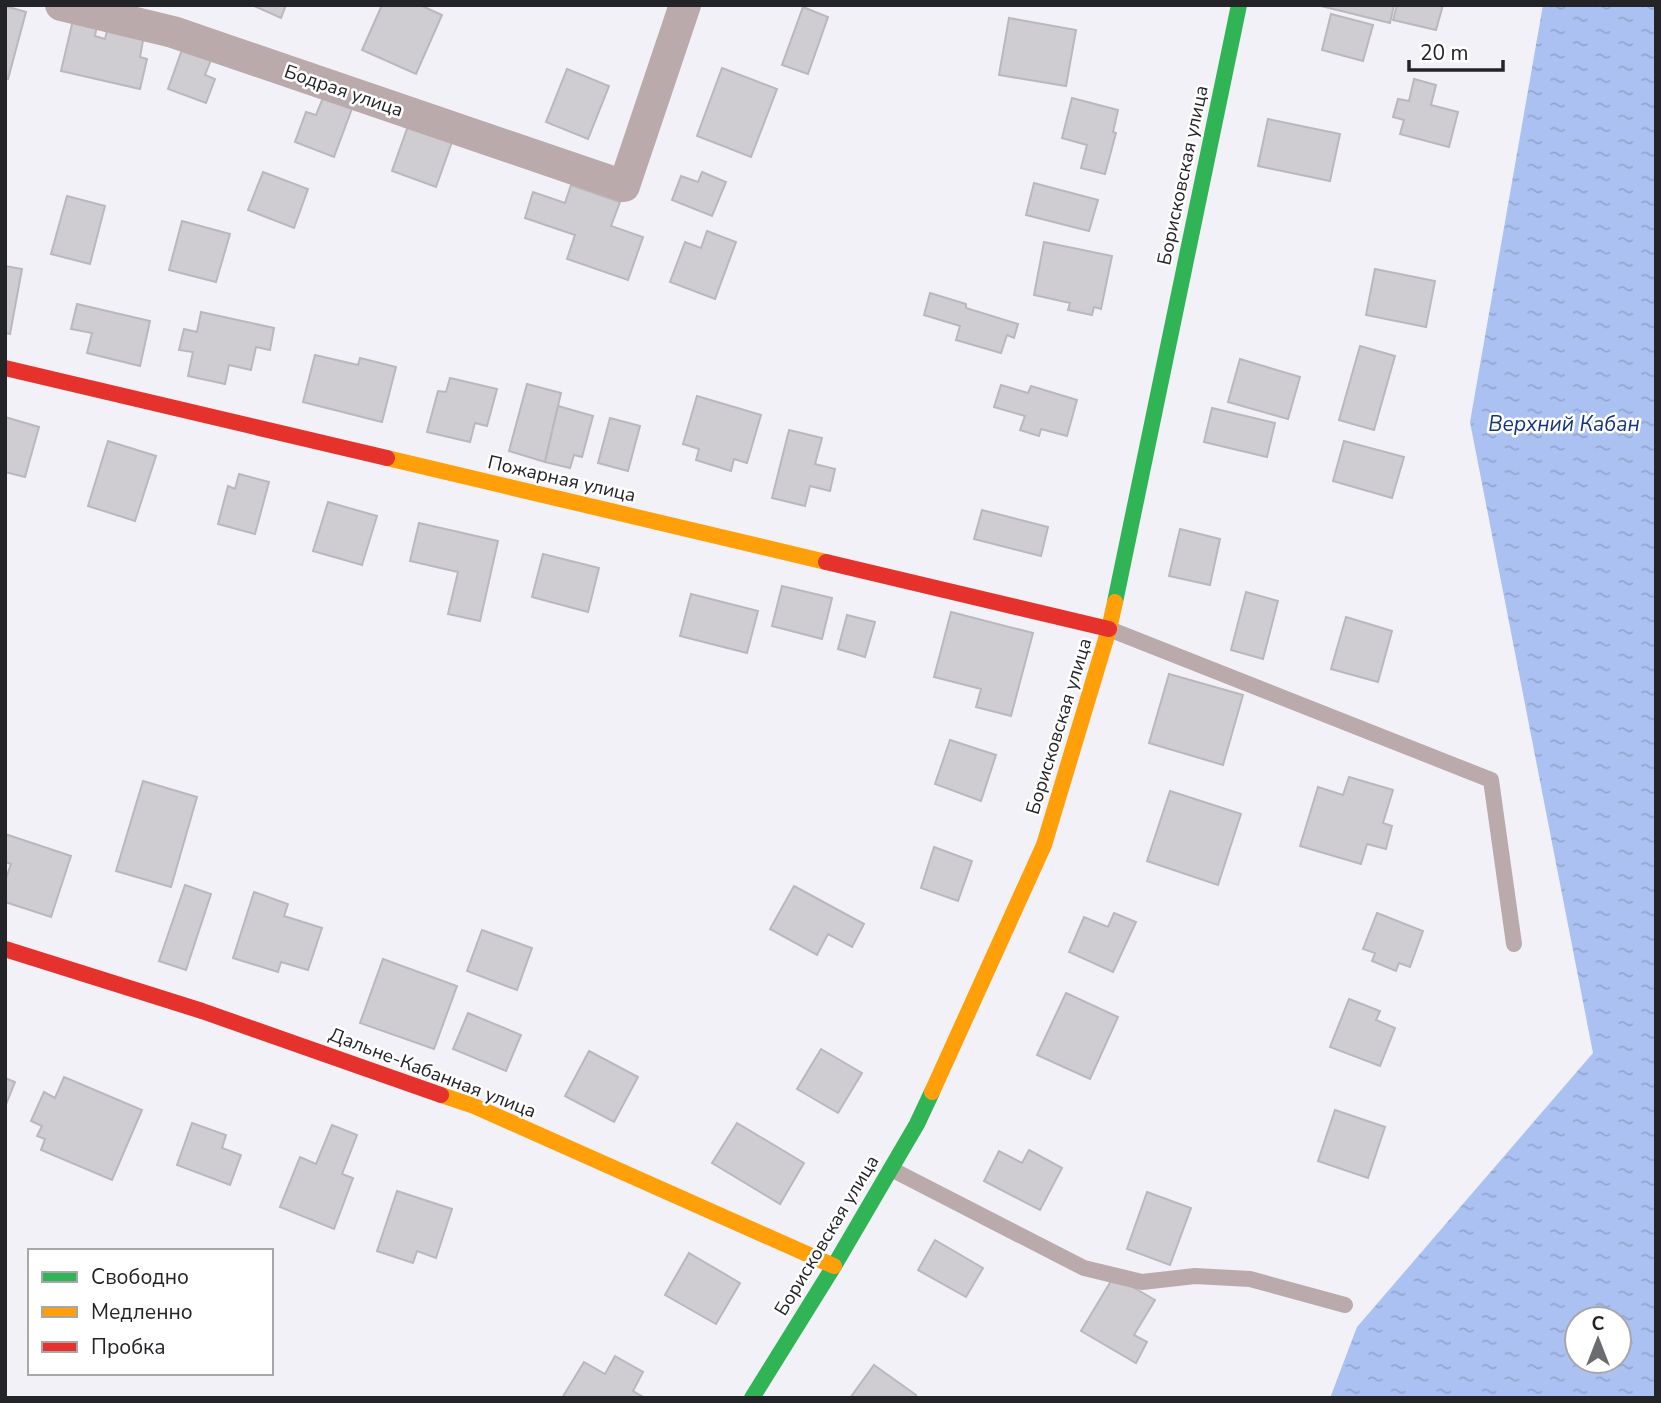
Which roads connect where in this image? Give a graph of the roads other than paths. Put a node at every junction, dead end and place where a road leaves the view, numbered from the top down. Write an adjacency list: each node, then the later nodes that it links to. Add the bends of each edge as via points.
1 (61, 5): 4 (street, Бодрая улица)
2 (685, 5): 4 (street, Бодрая улица, via 624,186)
3 (1239, 5): 6 (street, Борисковская улица)
4 (178, 18)
5 (5, 368): 6 (street, Пожарная улица)
6 (1109, 629): 7 (lane, via 1491,780); 9 (street, Борисковская улица, via 1044,845 917,1124)
7 (1514, 944)
8 (5, 949): 10 (street, Дальне-Кабанная улица, via 474,1105)
9 (891, 1169): 10 (street, Борисковская улица); 11 (lane, via 1084,1268 1142,1282 1195,1276 1250,1279)
10 (834, 1266): 12 (street, Борисковская улица)
11 (1345, 1305)
12 (752, 1398)

